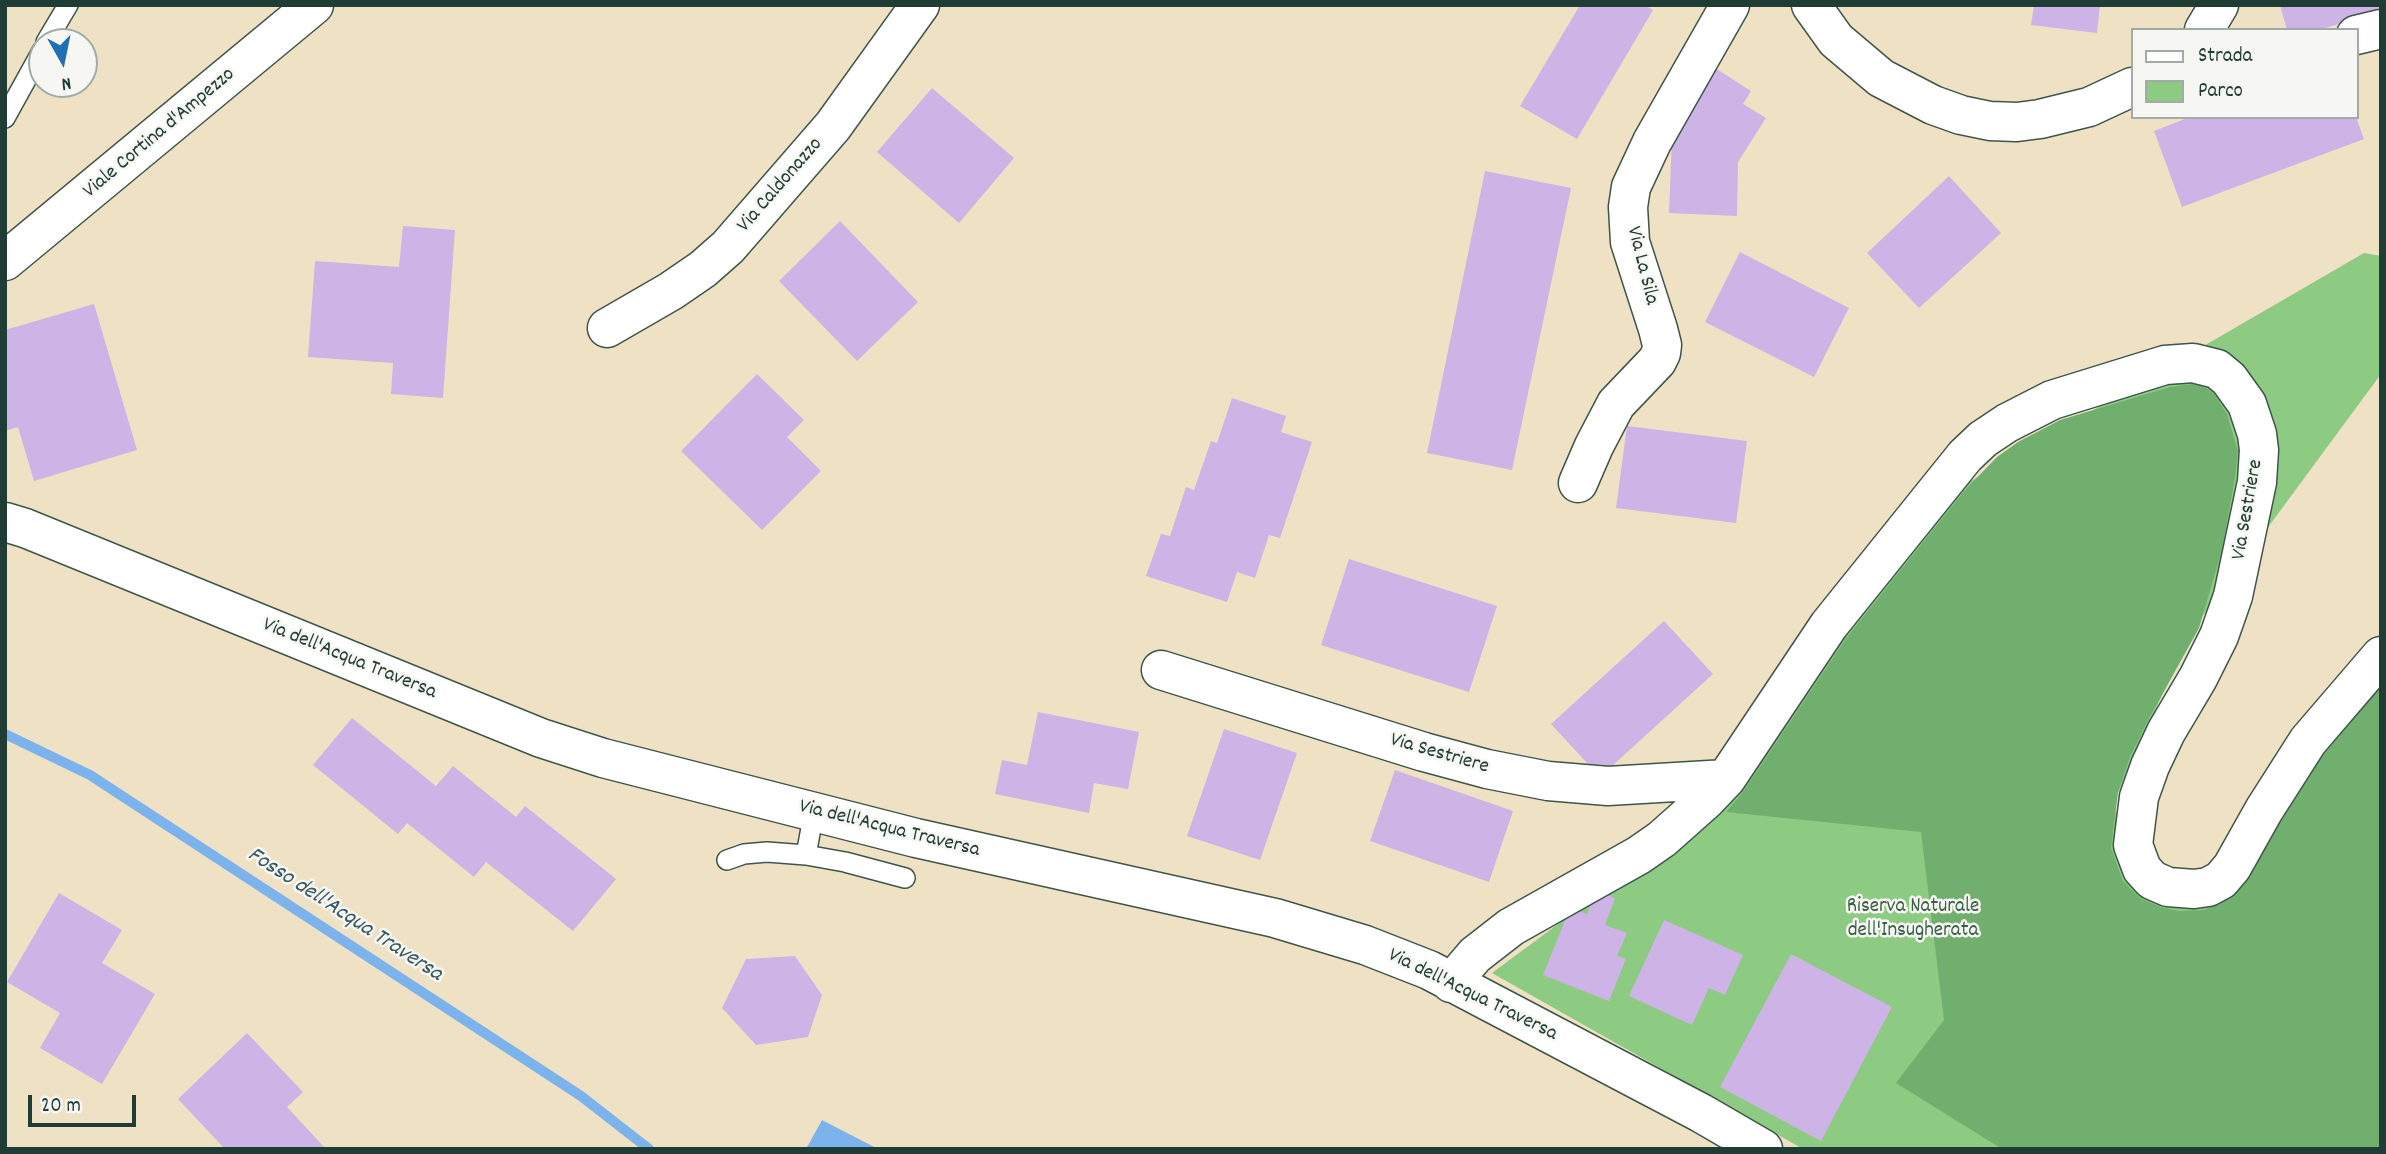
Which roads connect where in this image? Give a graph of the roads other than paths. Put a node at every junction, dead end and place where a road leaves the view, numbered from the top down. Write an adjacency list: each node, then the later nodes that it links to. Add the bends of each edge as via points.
1 (68, 5): 6 (lane)
2 (314, 5): 12 (street, Viale Cortina d'Ampezzo)
3 (920, 5): 13 (street, Via Caldonazzo, via 833,126 728,247 671,291)
4 (1730, 5): 14 (street, Via La Sila, via 1652,142 1628,206 1630,242 1658,329 1661,354 1616,404)
5 (1811, 5): 10 (street, via 1836,40 1881,78 1961,115 1990,121 2040,120 2089,107)
6 (54, 28)
7 (2381, 29): 8 (street)
8 (2358, 35)
9 (28, 76): 11 (lane)
10 (2130, 88)
11 (5, 118)
12 (5, 261)
13 (607, 328)
14 (1578, 483)
15 (5, 522): 19 (street, Via dell'Acqua Traversa, via 541,738)
16 (2381, 656): 18 (street, Via Sestriere, via 2308,741 2221,880 2204,888 2181,889 2152,880 2142,869 2133,845 2139,797 2166,732 2219,636 2243,555 2259,450 2247,404 2230,379 2206,365 2165,365 2052,400 2007,423 1974,448 1829,625)
17 (1161, 670): 18 (street, Via Sestriere, via 1424,752 1548,781 1598,785)
18 (1726, 779): 23 (street, Via Sestriere, via 1662,839 1511,927 1475,955)
19 (814, 812): 20 (lane); 23 (street, Via dell'Acqua Traversa, via 1275,918 1375,949)
20 (806, 855): 21 (lane, via 767,852); 22 (lane)
21 (727, 860)
22 (905, 878)
23 (1451, 983): 24 (street, Via dell'Acqua Traversa)
24 (1763, 1149)

